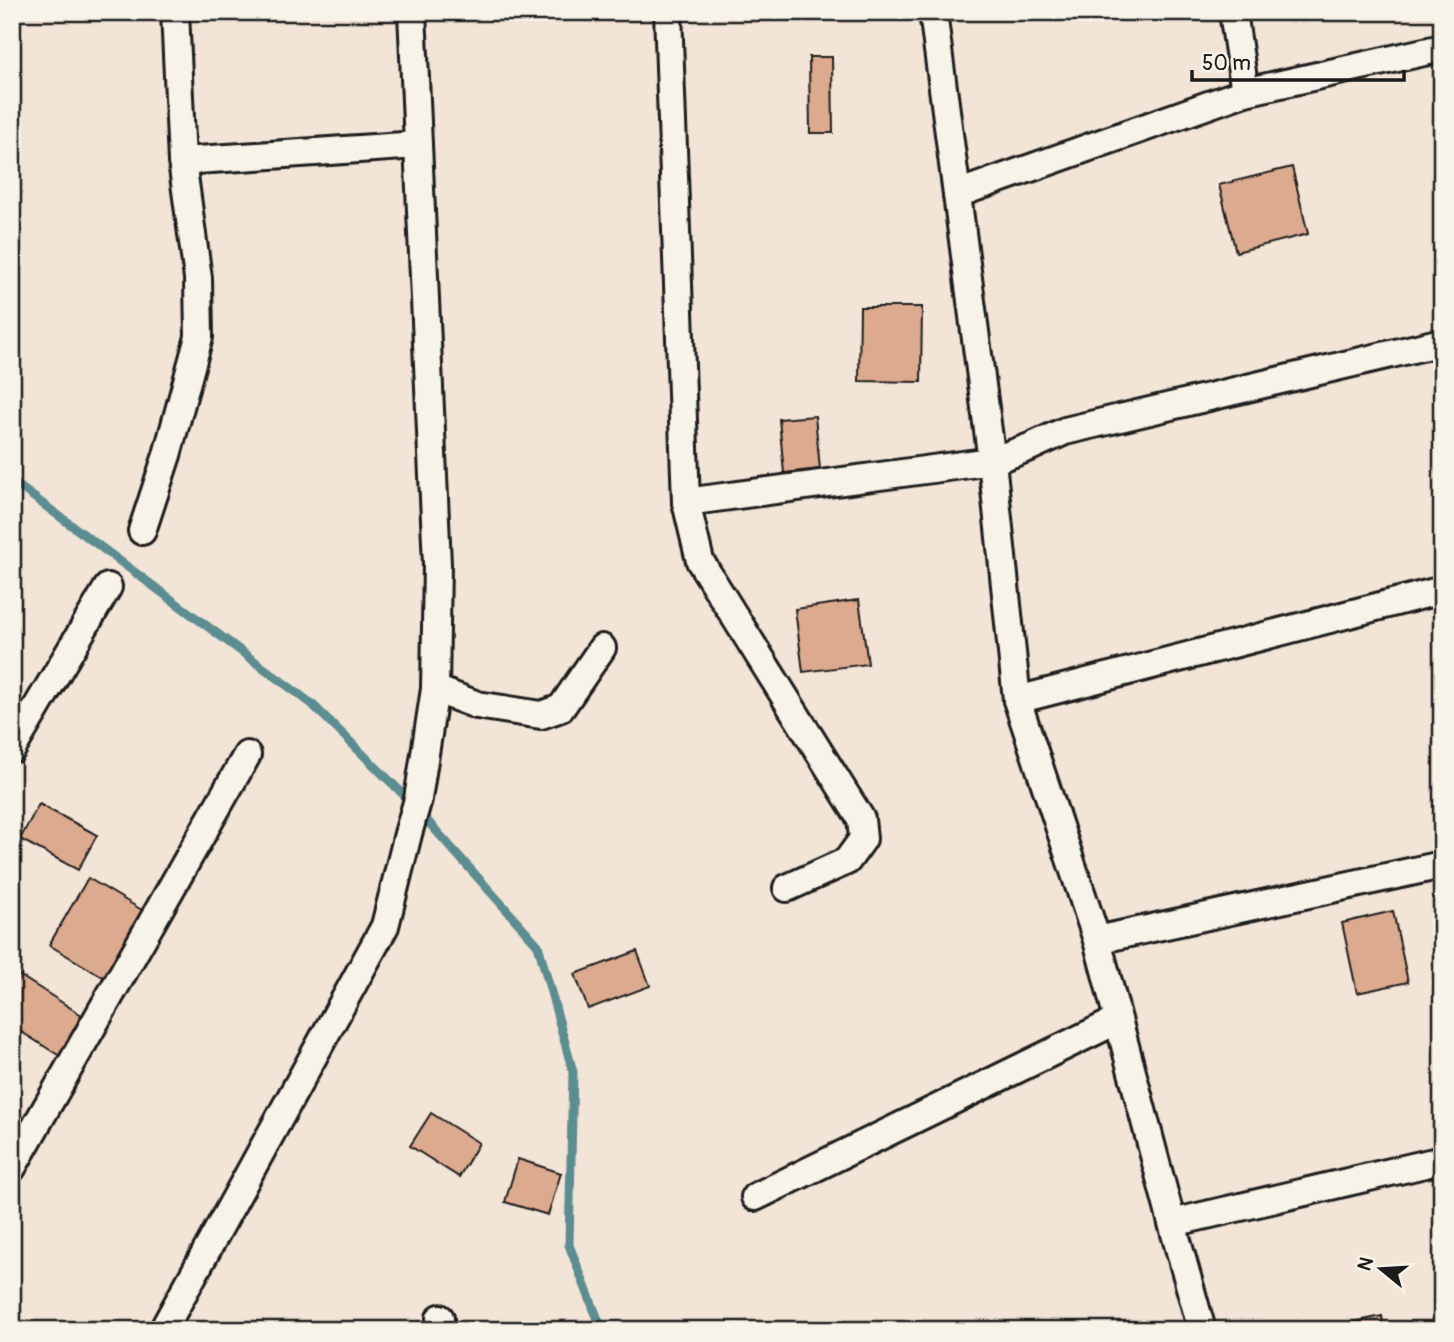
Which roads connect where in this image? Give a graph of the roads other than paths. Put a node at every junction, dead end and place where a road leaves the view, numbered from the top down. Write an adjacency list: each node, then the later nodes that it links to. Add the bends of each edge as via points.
1 (175, 12): 9 (street)
2 (412, 12): 8 (street)
3 (668, 12): 13 (street)
4 (933, 12): 10 (street)
5 (1233, 12): 7 (street)
6 (1442, 48): 7 (street)
7 (1245, 92): 10 (street)
8 (418, 145): 9 (street); 18 (street, via 437,564)
9 (182, 161): 14 (street, via 198,278 199,337)
10 (957, 194): 12 (street)
11 (1442, 342): 12 (street, via 1065,431)
12 (992, 461): 13 (street); 19 (street)
13 (687, 502): 23 (street, via 700,561 861,819 863,839 847,861)
14 (142, 531)
15 (108, 587): 20 (street)
16 (1442, 590): 19 (street)
17 (602, 649): 18 (street, via 561,708 541,715 477,705)
18 (435, 688): 30 (street, via 418,799 385,926)
19 (1017, 700): 24 (street)
20 (12, 749)
21 (247, 755): 27 (street)
22 (1442, 865): 24 (street)
23 (787, 888)
24 (1097, 940): 25 (street)
25 (1118, 1020): 28 (street); 29 (street)
26 (1442, 1160): 29 (street)
27 (12, 1168)
28 (755, 1196)
29 (1172, 1223): 31 (street)
30 (163, 1330)
31 (1202, 1330)

